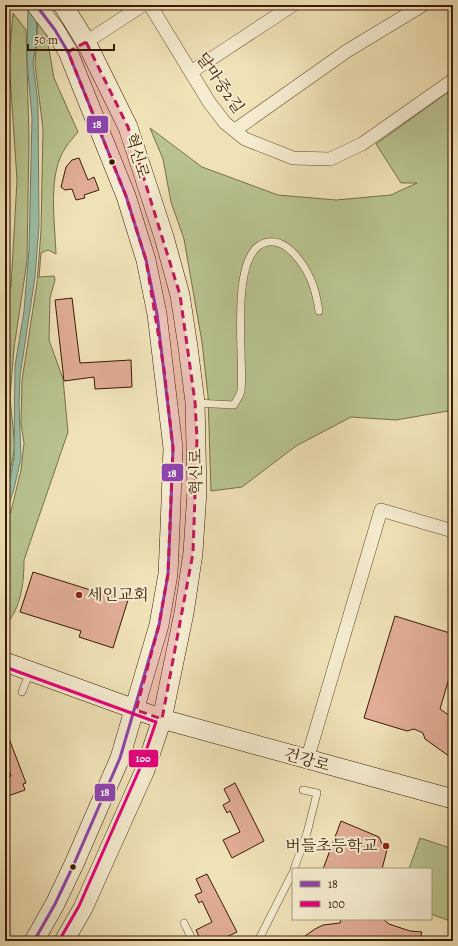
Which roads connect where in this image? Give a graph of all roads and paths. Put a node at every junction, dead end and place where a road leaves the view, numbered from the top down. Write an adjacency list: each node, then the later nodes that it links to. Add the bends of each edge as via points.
1 (36, 5): 8 (street, 혁신로)
2 (144, 5): 7 (street)
3 (150, 5): 9 (street, 달마중2길)
4 (293, 5): 9 (street)
5 (424, 5): 11 (street, via 347,51)
6 (65, 7): 7 (street, 혁신로)
7 (86, 42): 8 (street); 13 (street, 혁신로, via 128,127 164,238 180,295)
8 (68, 52): 18 (street, 혁신로, via 126,196 146,260 157,314 168,401 172,448 168,574 159,625)
9 (192, 72): 11 (street, 달마중2길, via 224,123)
10 (453, 80): 11 (street, 달마중2길, via 362,144 330,159 293,158 245,139)
11 (235, 130)
12 (319, 311): 13 (lane, via 313,283 300,260 289,248 271,242 257,246 251,251 246,267 239,318 241,393 234,405)
13 (195, 402): 19 (street, 혁신로, via 197,491 193,554 184,613)
14 (453, 531): 20 (street, via 381,510)
15 (5, 662): 16 (street)
16 (30, 672): 17 (lane); 18 (street)
17 (22, 692)
18 (136, 710): 19 (street, 건강로); 26 (street, 혁신로, via 120,758 74,864)
19 (162, 719): 20 (street, 건강로); 27 (street, 혁신로, via 138,785 84,908)
20 (307, 760): 22 (street, 건강로)
21 (303, 790): 23 (lane, via 317,793)
22 (453, 799)
23 (294, 868)
24 (292, 874): 29 (lane)
25 (184, 923): 28 (lane)
26 (34, 941)
27 (64, 941)
28 (193, 941)
29 (258, 941)

